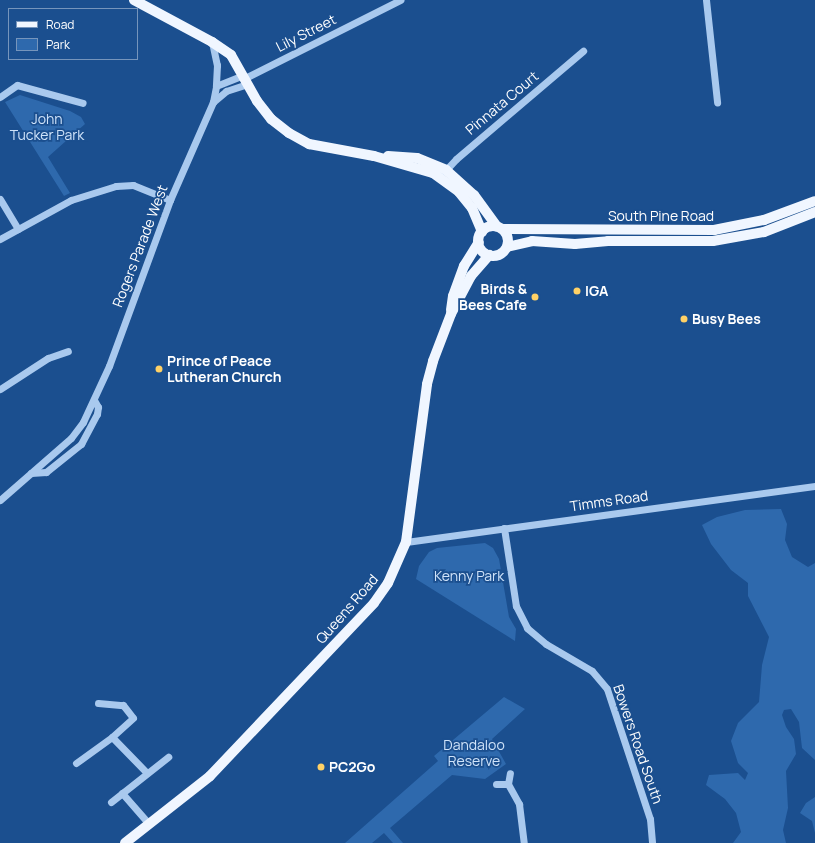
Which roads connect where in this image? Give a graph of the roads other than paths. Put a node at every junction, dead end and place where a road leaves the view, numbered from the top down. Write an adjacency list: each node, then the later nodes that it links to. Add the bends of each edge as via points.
1 (134, 0): 4 (main road)
2 (400, 0): 6 (street, Lily Street)
3 (706, 0): 10 (street)
4 (212, 42): 6 (main road, via 231,55); 7 (street, Rogers Parade West, via 217,65)
5 (583, 51): 12 (street, Pinnata Court)
6 (245, 79): 7 (street); 9 (street); 12 (main road, via 271,119 289,133 314,145 374,156)
7 (216, 86): 9 (street, Rogers Parade West)
8 (0, 97): 11 (street, via 17,85)
9 (212, 102): 14 (street, Rogers Parade West)
10 (717, 102)
11 (83, 103)
12 (443, 174): 17 (main road, via 474,195); 19 (main road, via 472,208)
13 (0, 199): 18 (street)
14 (170, 200): 18 (street, via 132,185 116,186 71,200); 26 (street, Rogers Parade West)
15 (815, 201): 17 (main road, South Pine Road, via 764,220 714,230)
16 (815, 212): 21 (main road, South Pine Road, via 764,232 713,241 608,241 575,244 532,241)
17 (500, 228): 19 (main road, via 488,227); 21 (main road, via 508,238)
18 (18, 229): 20 (street)
19 (480, 237): 22 (main road, via 481,250); 23 (main road, Queens Road, via 458,280)
20 (0, 239)
21 (507, 247): 22 (main road, via 502,254)
22 (489, 255): 23 (main road, Queens Road, via 471,276)
23 (451, 314): 31 (main road, Queens Road, via 427,384)
24 (68, 351): 25 (street, via 48,358)
25 (0, 389)
26 (94, 400): 27 (street, Rogers Parade West, via 71,438); 27 (street, Rogers Parade West, via 98,406 97,414 81,444 46,472)
27 (31, 473): 29 (street, Rogers Parade West)
28 (815, 486): 30 (street, Timms Road)
29 (0, 500)
30 (504, 528): 31 (street, Timms Road); 45 (street, Bowers Road South, via 516,606 527,628 546,644 592,671 607,689 650,819)
31 (406, 542): 42 (main road, Queens Road, via 394,573 374,603 210,776)
32 (98, 703): 33 (street, via 123,705 133,718)
33 (112, 737): 35 (street); 36 (street)
34 (168, 757): 36 (street)
35 (76, 763)
36 (147, 773): 40 (street)
37 (510, 773): 39 (street)
38 (496, 784): 39 (street)
39 (508, 784): 44 (street, via 519,804)
40 (122, 793): 41 (street); 42 (street)
41 (111, 802)
42 (149, 824): 43 (main road, Queens Road)
43 (125, 843)
44 (524, 843)
45 (652, 843)

